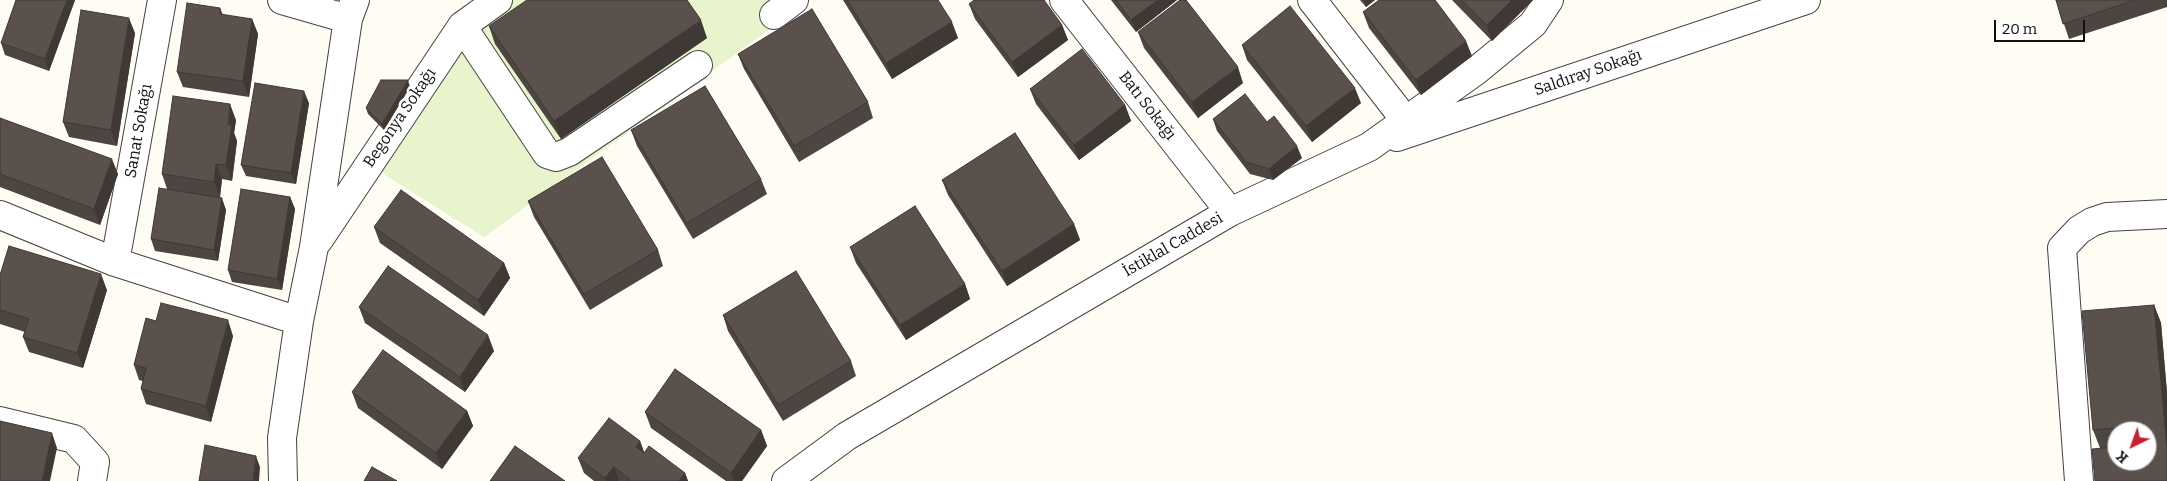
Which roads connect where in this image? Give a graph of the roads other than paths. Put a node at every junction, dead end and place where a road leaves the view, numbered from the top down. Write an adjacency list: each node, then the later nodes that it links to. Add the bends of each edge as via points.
1 (162, 0): 17 (street, Sanat Sokağı)
2 (282, 0): 8 (street)
3 (498, 0): 9 (street, Begonya Sokağı)
4 (1064, 0): 13 (street, Batı Sokağı)
5 (1312, 0): 11 (street)
6 (1548, 0): 11 (street, İstiklal Caddesi, via 1533,24 1477,70)
7 (1806, 0): 12 (street, Saldıray Sokağı)
8 (352, 9): 16 (street, Begonya Sokağı)
9 (462, 26): 10 (street, via 547,154 556,156 569,152); 16 (street, Begonya Sokağı)
10 (698, 65)
11 (1406, 121): 12 (street, İstiklal Caddesi)
12 (1369, 147): 13 (street, İstiklal Caddesi)
13 (1230, 212): 22 (street, İstiklal Caddesi, via 847,436)
14 (2167, 214): 23 (street, via 2107,217 2079,230 2062,248)
15 (0, 215): 17 (street)
16 (314, 247): 18 (street, Begonya Sokağı)
17 (115, 262): 18 (street)
18 (299, 322): 21 (street, Begonya Sokağı, via 282,438)
19 (0, 421): 20 (street, via 74,439 96,462)
20 (92, 481)
21 (283, 481)
22 (786, 481)
23 (2079, 481)

